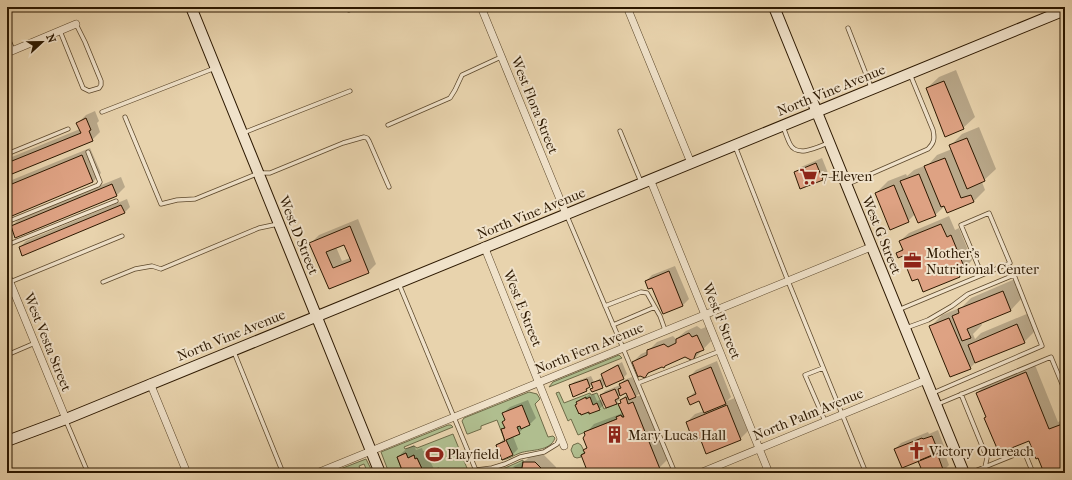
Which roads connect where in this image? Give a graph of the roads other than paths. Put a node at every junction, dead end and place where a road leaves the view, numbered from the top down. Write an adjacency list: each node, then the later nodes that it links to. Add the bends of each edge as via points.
1 (191, 7): 14 (street, West D Street)
2 (357, 7): 6 (lane)
3 (481, 7): 13 (street, West Flora Street)
4 (627, 7): 30 (street)
5 (774, 7): 18 (street, West G Street)
6 (349, 10)
7 (1065, 10): 15 (street, North Vine Avenue)
8 (76, 24): 10 (street); 10 (lane, via 102,83 95,90 83,88)
9 (848, 28): 16 (lane)
10 (60, 31): 12 (street)
11 (7, 36): 12 (lane)
12 (10, 51)
13 (501, 57): 21 (lane, via 462,75 450,98); 36 (street, West Flora Street)
14 (216, 67): 19 (lane); 25 (street, West D Street)
15 (909, 73): 16 (street, North Vine Avenue); 33 (lane, via 933,130 933,145)
16 (872, 88): 18 (street, North Vine Avenue)
17 (350, 91): 25 (lane)
18 (816, 111): 22 (street, North Vine Avenue); 26 (street, West G Street)
19 (102, 112)
20 (125, 117): 31 (lane, via 161,204 195,199)
21 (388, 125)
22 (782, 125): 26 (lane, via 794,149 812,150); 27 (street, North Vine Avenue)
23 (68, 129): 29 (lane)
24 (620, 131): 32 (lane)
25 (242, 133): 31 (street, West D Street)
26 (829, 142): 33 (street, West G Street)
27 (734, 144): 30 (street, North Vine Avenue); 45 (lane)
28 (88, 152): 37 (lane, via 100,182 98,185)
29 (7, 154)
30 (690, 163): 32 (street, North Vine Avenue)
31 (259, 174): 34 (lane, via 270,173 364,137 369,140); 38 (street, West D Street)
32 (646, 181): 36 (street, North Vine Avenue); 51 (street, West F Street)
33 (846, 185): 42 (street, West G Street)
34 (389, 187)
35 (116, 201): 40 (lane)
36 (566, 214): 41 (street, North Vine Avenue); 48 (lane)
37 (7, 222)
38 (279, 224): 46 (lane, via 259,228 161,269 152,266 135,269); 52 (street, West D Street)
39 (122, 236): 44 (lane)
40 (7, 245)
41 (484, 246): 47 (street, North Vine Avenue); 63 (street, West E Street)
42 (871, 247): 45 (street, North Fern Avenue); 50 (street, West G Street)
43 (982, 275): 43 (lane, via 961,225 989,213 1010,263); 50 (lane)
44 (8, 279): 56 (street, West Vesta Street)
45 (788, 280): 51 (street, North Fern Avenue); 61 (lane)
46 (103, 282)
47 (398, 282): 52 (street, North Vine Avenue); 71 (lane)
48 (605, 306): 49 (lane, via 641,292 647,293); 53 (lane)
49 (656, 307): 53 (lane); 55 (lane)
50 (897, 310): 54 (street, West G Street)
51 (706, 314): 55 (street, North Fern Avenue); 59 (street, West F Street)
52 (317, 315): 58 (street, North Vine Avenue); 78 (street, West D Street)
53 (613, 325): 57 (lane)
54 (905, 329): 62 (street, West G Street); 67 (lane, via 928,320 968,294 1014,276 1042,346)
55 (666, 330): 57 (street, North Fern Avenue)
56 (35, 343): 60 (lane); 72 (street, West Vesta Street)
57 (623, 348): 63 (street, North Fern Avenue); 64 (lane)
58 (233, 349): 65 (street, North Vine Avenue); 83 (lane)
59 (720, 351): 64 (lane); 77 (street, West F Street)
60 (7, 355)
61 (823, 368): 70 (lane); 73 (lane, via 806,375)
62 (926, 380): 67 (street, West G Street); 70 (street, North Palm Avenue)
63 (539, 382): 71 (street, North Fern Avenue); 74 (street, West E Street)
64 (638, 383): 86 (lane)
65 (150, 384): 72 (street, North Vine Avenue); 82 (street)
66 (1065, 391): 68 (lane, via 1051,357)
67 (931, 394): 69 (street, West G Street)
68 (961, 394): 69 (lane); 79 (lane, via 987,458)
69 (936, 404): 90 (street, West G Street)
70 (842, 414): 73 (street, North Palm Avenue); 89 (lane)
71 (455, 416): 78 (street, North Fern Avenue); 80 (lane)
72 (66, 419): 75 (street, North Vine Avenue); 81 (lane)
73 (825, 421): 77 (street, North Palm Avenue)
74 (561, 437): 76 (street, West E Street); 80 (lane, via 557,444 544,452)
75 (7, 441)
76 (564, 446)
77 (759, 448): 87 (street, North Palm Avenue); 88 (street, West F Street)
78 (371, 451): 84 (street, North Fern Avenue); 85 (street, West D Street)
79 (985, 467): 91 (lane); 92 (lane); 93 (lane, via 1024,451)
80 (477, 471)
81 (88, 473)
82 (187, 473)
83 (283, 473)
84 (316, 473)
85 (380, 473)
86 (675, 473)
87 (700, 473)
88 (769, 473)
89 (866, 473)
90 (964, 473)
91 (970, 473)
92 (987, 473)
93 (1033, 473)

